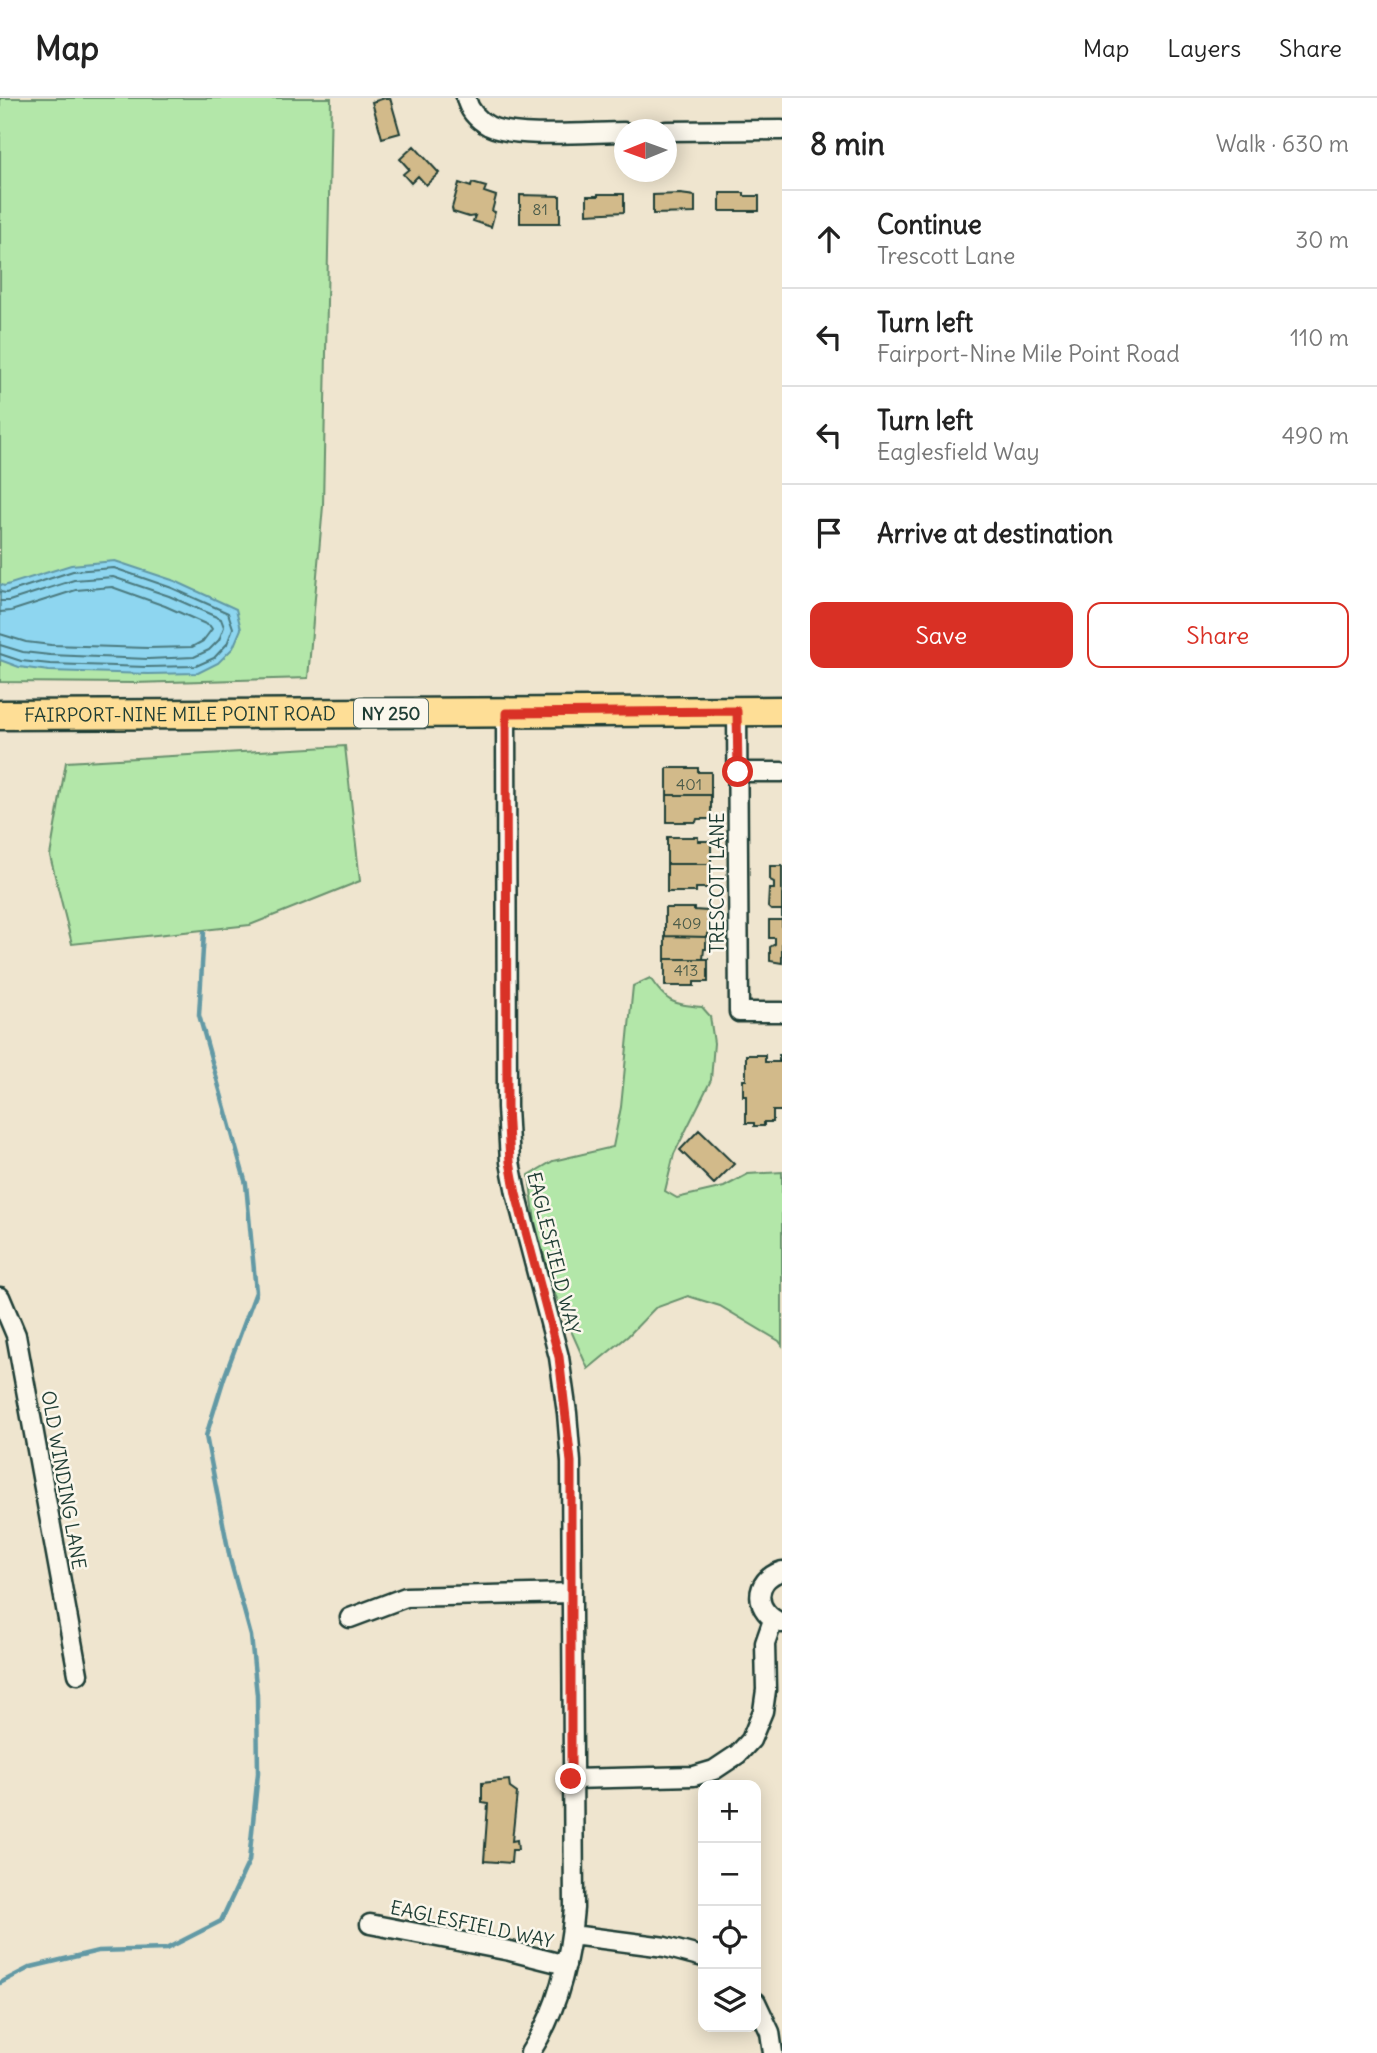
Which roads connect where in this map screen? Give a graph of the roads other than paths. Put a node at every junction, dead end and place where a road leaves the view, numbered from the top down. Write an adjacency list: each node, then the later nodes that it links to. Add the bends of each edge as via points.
1 (466, 98): 4 (street, via 480,120 507,131)
2 (782, 130): 3 (street)
3 (677, 131)
4 (614, 132)
5 (737, 711): 6 (main road, FAIRPORT-NINE MILE POINT ROAD / NY 250); 7 (main road, FAIRPORT-NINE MILE POINT ROAD / NY 250); 9 (street, TRESCOTT LANE)
6 (782, 711)
7 (506, 713): 8 (main road, FAIRPORT-NINE MILE POINT ROAD / NY 250); 14 (street, EAGLESFIELD WAY, via 510,1162 559,1357 571,1462)
8 (0, 715)
9 (738, 772): 10 (street); 11 (street, TRESCOTT LANE, via 739,1012)
10 (782, 772)
11 (782, 1012)
12 (0, 1297): 17 (street, OLD WINDING LANE, via 16,1335)
13 (782, 1572): 16 (street, via 771,1576 761,1590 762,1607)
14 (571, 1592): 15 (street, via 406,1597); 18 (street, EAGLESFIELD WAY)
15 (350, 1618)
16 (778, 1621): 18 (street, via 765,1643 763,1712 751,1740 738,1754 715,1770 694,1776)
17 (78, 1674)
18 (571, 1779): 20 (street, EAGLESFIELD WAY)
19 (370, 1924): 22 (street, EAGLESFIELD WAY)
20 (572, 1935): 21 (street, via 665,1947); 22 (street, EAGLESFIELD WAY)
21 (698, 1957)
22 (566, 1965): 24 (street, EAGLESFIELD WAY, via 551,2014)
23 (761, 2013): 25 (street)
24 (530, 2053)
25 (773, 2053)

